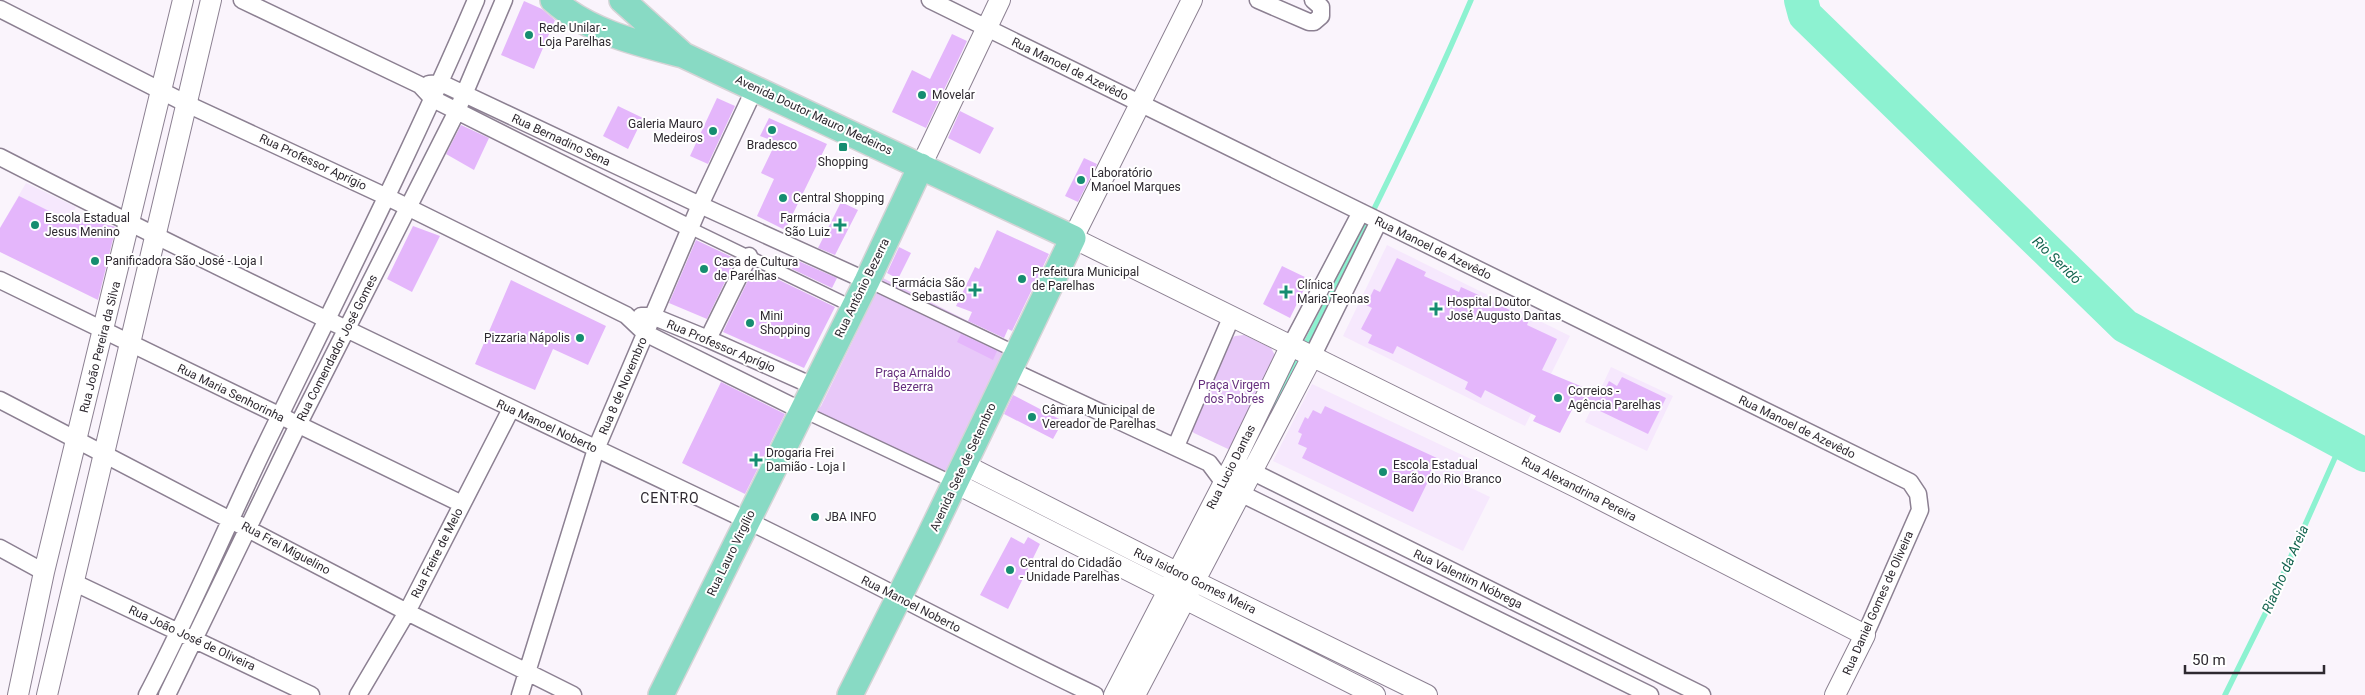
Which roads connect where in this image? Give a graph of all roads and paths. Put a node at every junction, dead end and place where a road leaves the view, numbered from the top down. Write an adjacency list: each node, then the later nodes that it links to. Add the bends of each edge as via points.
1 (183, 0): 19 (street, Rua João Pereira da Silva)
2 (211, 0): 23 (street)
3 (242, 0): 17 (street, Rua Bernadino Sena)
4 (476, 0): 16 (street, Rua Comendador José Gomes)
5 (504, 0): 20 (street, Rua Comendador José Gomes)
6 (553, 0): 15 (main road, Avenida Doutor Mauro Medeiros, via 604,31 628,41)
7 (622, 0): 15 (main road)
8 (930, 0): 14 (street, Rua Manoel de Azevêdo)
9 (1000, 0): 14 (street)
10 (1192, 0): 22 (street)
11 (1258, 0): 12 (street, via 1314,22 1321,16 1321,7)
12 (1313, 0)
13 (0, 9): 19 (street, Rua Professor Aprígio)
14 (986, 28): 22 (street, Rua Manoel de Azevêdo); 26 (street)
15 (683, 55): 18 (main road, Avenida Doutor Mauro Medeiros)
16 (440, 83): 17 (street); 20 (street, Rua Bernadino Sena); 21 (street, Rua Comendador José Gomes)
17 (420, 85): 21 (street, Rua Bernadino Sena)
18 (755, 88): 26 (main road, Avenida Doutor Mauro Medeiros); 28 (street, Rua 8 de Novembro)
19 (160, 89): 23 (street, Rua Professor Aprígio); 32 (street, Rua João Pereira da Silva)
20 (464, 95): 24 (street, Rua Comendador José Gomes); 28 (street, Rua Bernadino Sena)
21 (433, 99): 24 (street, Rua Bernadino Sena); 27 (street, Rua Comendador José Gomes)
22 (1140, 103): 30 (street, Rua Manoel de Azevêdo); 35 (street)
23 (187, 104): 27 (street, Rua Professor Aprígio); 34 (street)
24 (457, 111): 29 (street, Rua Comendador José Gomes); 33 (street, Rua Bernadino Sena)
25 (0, 158): 32 (street, Rua Manoel Noberto)
26 (920, 166): 35 (main road, Avenida Doutor Mauro Medeiros); 38 (main road, Rua Antônio Bezerra)
27 (385, 196): 29 (street, Rua Professor Aprígio); 43 (street, Rua Comendador José Gomes)
28 (700, 205): 33 (street, Rua 8 de Novembro); 38 (street, Rua Bernadino Sena)
29 (408, 207): 40 (street, Rua Professor Aprígio); 44 (street, Rua Comendador José Gomes)
30 (1361, 212): 31 (street, Rua Manoel de Azevêdo); 49 (street, Rua Lucio Dantas)
31 (1379, 221): 50 (street, Rua Lucio Dantas); 67 (street, Rua Manoel de Azevêdo, via 1899,476 1915,488)
32 (129, 224): 34 (street, Rua Manoel Noberto); 45 (street, Rua João Pereira da Silva)
33 (690, 228): 36 (street); 38 (street, via 708,215 723,216); 41 (street, Rua 8 de Novembro)
34 (155, 237): 43 (street, Rua Manoel Noberto); 48 (street)
35 (1073, 238): 42 (street, Rua Alexandrina Pereira); 51 (main road, Avenida Sete de Setembro)
36 (749, 256): 39 (street); 47 (street)
37 (0, 280): 45 (street, Rua Maria Senhorinha)
38 (866, 282): 39 (main road, Rua Antônio Bezerra); 51 (street)
39 (854, 307): 52 (main road, Rua Antônio Bezerra)
40 (626, 315): 41 (street, Rua Professor Aprígio); 46 (street, Rua Professor Aprígio)
41 (652, 316): 46 (street, Rua 8 de Novembro); 47 (street, Rua Professor Aprígio)
42 (1231, 318): 49 (street, Rua Alexandrina Pereira); 59 (street)
43 (327, 319): 44 (street, Rua Manoel Noberto); 56 (street, Rua Comendador José Gomes)
44 (347, 329): 54 (street, Rua Manoel Noberto); 57 (street, Rua Comendador José Gomes)
45 (104, 331): 48 (street, Rua Maria Senhorinha); 58 (street, Rua João Pereira da Silva)
46 (645, 333): 55 (street, Rua Professor Aprígio); 60 (street, Rua 8 de Novembro)
47 (708, 339): 52 (street, Rua Professor Aprígio)
48 (129, 344): 56 (street, Rua Maria Senhorinha); 61 (street)
49 (1290, 346): 50 (street, Rua Alexandrina Pereira); 63 (street, Rua Lucio Dantas)
50 (1312, 357): 63 (street, Rua Lucio Dantas); 80 (street, Rua Alexandrina Pereira)
51 (1014, 362): 59 (street); 64 (main road, Avenida Sete de Setembro)
52 (813, 386): 55 (main road, Rua Antônio Bezerra)
53 (0, 400): 58 (street, Rua Frei Miguelino)
54 (511, 409): 60 (street, Rua Manoel Noberto); 66 (street, Rua Freire de Melo)
55 (802, 410): 64 (street); 69 (main road, Rua Lauro Virgílio)
56 (280, 416): 57 (street, Rua Maria Senhorinha); 68 (street, Rua Comendador José Gomes)
57 (298, 425): 66 (street, Rua Maria Senhorinha); 70 (street, Rua Comendador José Gomes)
58 (78, 439): 61 (street, Rua Frei Miguelino); 72 (street, Rua João Pereira da Silva)
59 (1176, 446): 62 (street)
60 (596, 449): 69 (street, Rua Manoel Noberto); 82 (street, Rua 8 de Novembro)
61 (104, 452): 68 (street, Rua Frei Miguelino); 74 (street)
62 (1209, 463): 63 (street); 65 (street)
63 (1243, 468): 65 (street, Rua Lucio Dantas); 100 (street, Rua Valentim Nóbrega)
64 (960, 474): 73 (street, Rua Isidoro Gomes Meira); 75 (street, Rua Isidoro Gomes Meira); 77 (main road, Avenida Sete de Setembro)
65 (1232, 488): 73 (street, Rua Lucio Dantas); 76 (street, Rua Lucio Dantas); 99 (street, Rua Valentim Nóbrega)
66 (462, 504): 78 (street, Rua Freire de Melo)
67 (1920, 510): 80 (street, Rua Daniel Gomes de Oliveira)
68 (230, 518): 70 (street, Rua Frei Miguelino); 79 (street, Rua Comendador José Gomes)
69 (747, 521): 77 (street, Rua Manoel Noberto); 92 (main road, Rua Lauro Virgílio)
70 (249, 528): 78 (street, Rua Frei Miguelino); 81 (street, Rua Comendador José Gomes)
71 (0, 548): 72 (street)
72 (44, 572): 84 (street, Rua João Pereira da Silva)
73 (1177, 573): 75 (street, Rua Lucio Dantas); 76 (street, Rua Isidoro Gomes Meira)
74 (73, 582): 79 (street, Rua João José de Oliveira); 85 (street)
75 (1168, 591): 76 (street, Rua Isidoro Gomes Meira); 95 (street, Rua Lucio Dantas)
76 (1192, 591): 83 (street, Rua Isidoro Gomes Meira); 96 (street, Rua Lucio Dantas); 97 (street, Rua Isidoro Gomes Meira)
77 (898, 597): 93 (main road, Avenida Sete de Setembro); 94 (street, Rua Manoel Noberto)
78 (407, 612): 82 (street, Rua Frei Miguelino); 89 (street, Rua Freire de Melo)
79 (179, 632): 81 (street, Rua João José de Oliveira); 86 (street, Rua Comendador José Gomes)
80 (1866, 635): 101 (street, Rua Daniel Gomes de Oliveira)
81 (194, 638): 87 (street, Rua Comendador José Gomes); 88 (street, Rua João José de Oliveira)
82 (528, 673): 90 (street, Rua 8 de Novembro); 91 (street, Rua Frei Miguelino)
83 (1387, 675): 97 (street); 98 (street, Rua Isidoro Gomes Meira)
84 (18, 695)
85 (47, 695)
86 (147, 695)
87 (167, 695)
88 (311, 695)
89 (358, 695)
90 (520, 695)
91 (573, 695)
92 (661, 695)
93 (850, 695)
94 (1094, 695)
95 (1114, 695)
96 (1135, 695)
97 (1375, 695)
98 (1427, 695)
99 (1650, 695)
100 (1702, 695)
101 (1836, 695)

